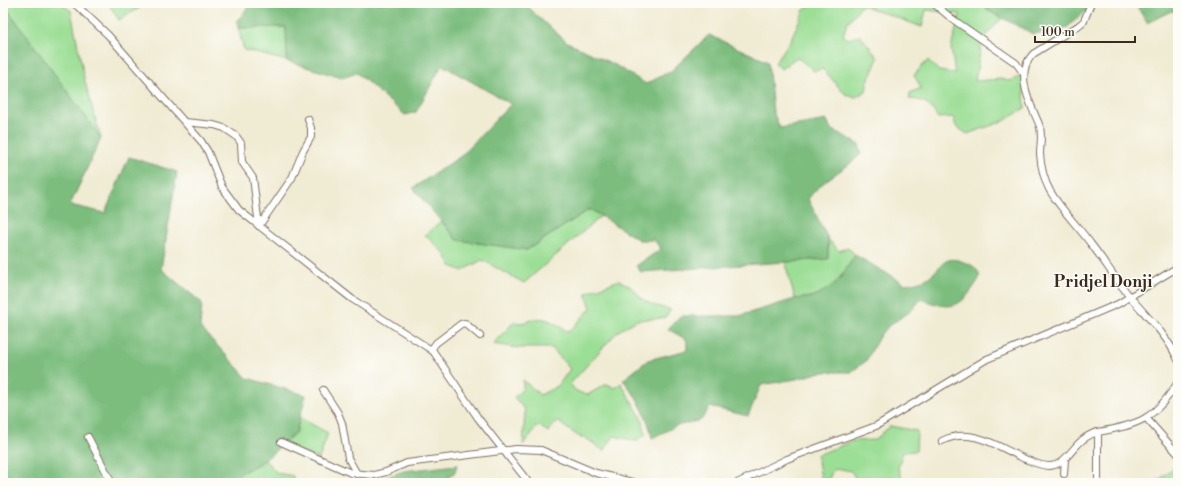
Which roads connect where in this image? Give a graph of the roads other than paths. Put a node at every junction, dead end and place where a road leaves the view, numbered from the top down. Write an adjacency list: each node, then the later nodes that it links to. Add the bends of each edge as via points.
1 (74, 3): 6 (street, via 108,35)
2 (933, 3): 4 (street, via 1016,63)
3 (1091, 3): 4 (street, via 1084,21 1033,54 1028,60)
4 (1024, 74): 9 (street, via 1028,100 1041,130 1042,165 1050,191)
5 (308, 118): 7 (street, via 311,137 292,178)
6 (185, 122): 7 (street, via 208,152 222,187 230,199); 7 (street, via 214,124 224,128 241,142 242,162 253,178)
7 (259, 226): 11 (street, via 352,299)
8 (1178, 267): 9 (street)
9 (1130, 297): 12 (street, via 1168,341); 28 (street, via 987,359 871,428 787,459)
10 (480, 336): 11 (street, via 470,326 461,324 436,343)
11 (431, 350): 20 (street, via 478,418)
12 (1178, 360)
13 (1178, 382): 15 (street)
14 (323, 390): 23 (street, via 342,422 348,458)
15 (1146, 419): 16 (street); 21 (street)
16 (1098, 432): 22 (street, via 1079,441); 29 (street)
17 (88, 437): 25 (street)
18 (942, 441): 22 (street, via 957,435 969,435 1042,465 1054,465)
19 (281, 442): 23 (street)
20 (504, 450): 23 (street, via 407,463 379,474); 26 (street); 27 (street, via 541,450 596,473)
21 (1178, 454)
22 (1066, 459): 24 (street)
23 (357, 474)
24 (1064, 474)
25 (112, 483)
26 (529, 483)
27 (636, 483)
28 (737, 483)
29 (1098, 483)

